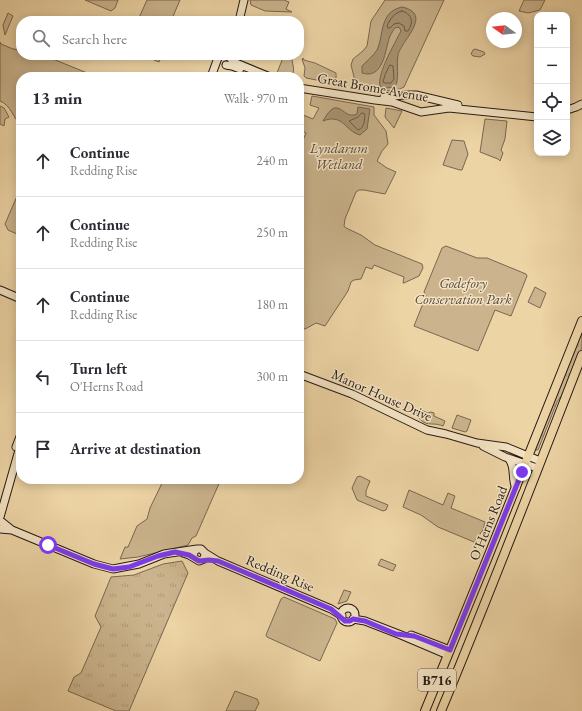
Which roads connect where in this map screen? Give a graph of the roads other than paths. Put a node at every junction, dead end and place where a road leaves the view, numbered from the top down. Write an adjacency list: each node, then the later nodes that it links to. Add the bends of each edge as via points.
1 (241, 4): 2 (street); 3 (street)
2 (237, 16)
3 (240, 16)
4 (232, 60): 6 (street)
5 (221, 62): 6 (street); 7 (street); 8 (street)
6 (248, 70): 9 (street); 10 (street)
7 (214, 72)
8 (218, 72)
9 (251, 72)
10 (254, 72)
11 (304, 84): 13 (street, Great Brome Avenue)
12 (304, 89): 13 (street, Great Brome Avenue)
13 (348, 94): 15 (street, Great Brome Avenue)
14 (404, 95): 15 (street, Great Brome Avenue); 16 (street); 18 (street, Great Brome Avenue, via 422,96)
15 (381, 99): 16 (street, Great Brome Avenue)
16 (400, 104): 18 (street, Great Brome Avenue, via 421,112 449,108)
17 (582, 104): 19 (street)
18 (478, 109): 23 (street, Great Brome Avenue)
19 (570, 109)
20 (582, 110): 22 (street)
21 (534, 112): 23 (street, Great Brome Avenue)
22 (570, 113)
23 (519, 114): 24 (street, Great Brome Avenue)
24 (534, 116)
25 (0, 290): 26 (street)
26 (16, 297)
27 (582, 321): 32 (main road, O'Herns Road / B716)
28 (582, 355): 36 (main road, O'Herns Road / B716)
29 (304, 376): 30 (street, Manor House Drive, via 353,395 426,430)
30 (477, 443): 32 (street, Manor House Drive); 34 (street, Manor House Drive)
31 (16, 452): 37 (street)
32 (530, 452): 35 (main road, O'Herns Road / B716); 36 (street)
33 (16, 456): 37 (street)
34 (509, 459): 35 (street, Manor House Drive); 38 (street, via 513,467 513,482)
35 (525, 464): 36 (street, Manor House Drive); 38 (main road, O'Herns Road / B716)
36 (539, 465): 49 (main road, O'Herns Road / B716)
37 (12, 467): 39 (street); 40 (street)
38 (516, 488): 47 (main road, O'Herns Road / B716)
39 (0, 501)
40 (0, 523): 42 (street, via 12,530 42,538 97,561 122,567 139,564 164,554)
41 (197, 549): 42 (street); 43 (street); 44 (street, via 201,549)
42 (182, 552): 43 (street)
43 (193, 557): 44 (street, via 197,561)
44 (204, 557): 45 (street, Redding Rise)
45 (343, 613): 46 (street, via 350,608); 46 (street, via 345,621 350,621)
46 (354, 616): 47 (street)
47 (449, 653): 48 (main road, O'Herns Road / B716)
48 (425, 711)
49 (441, 711)

